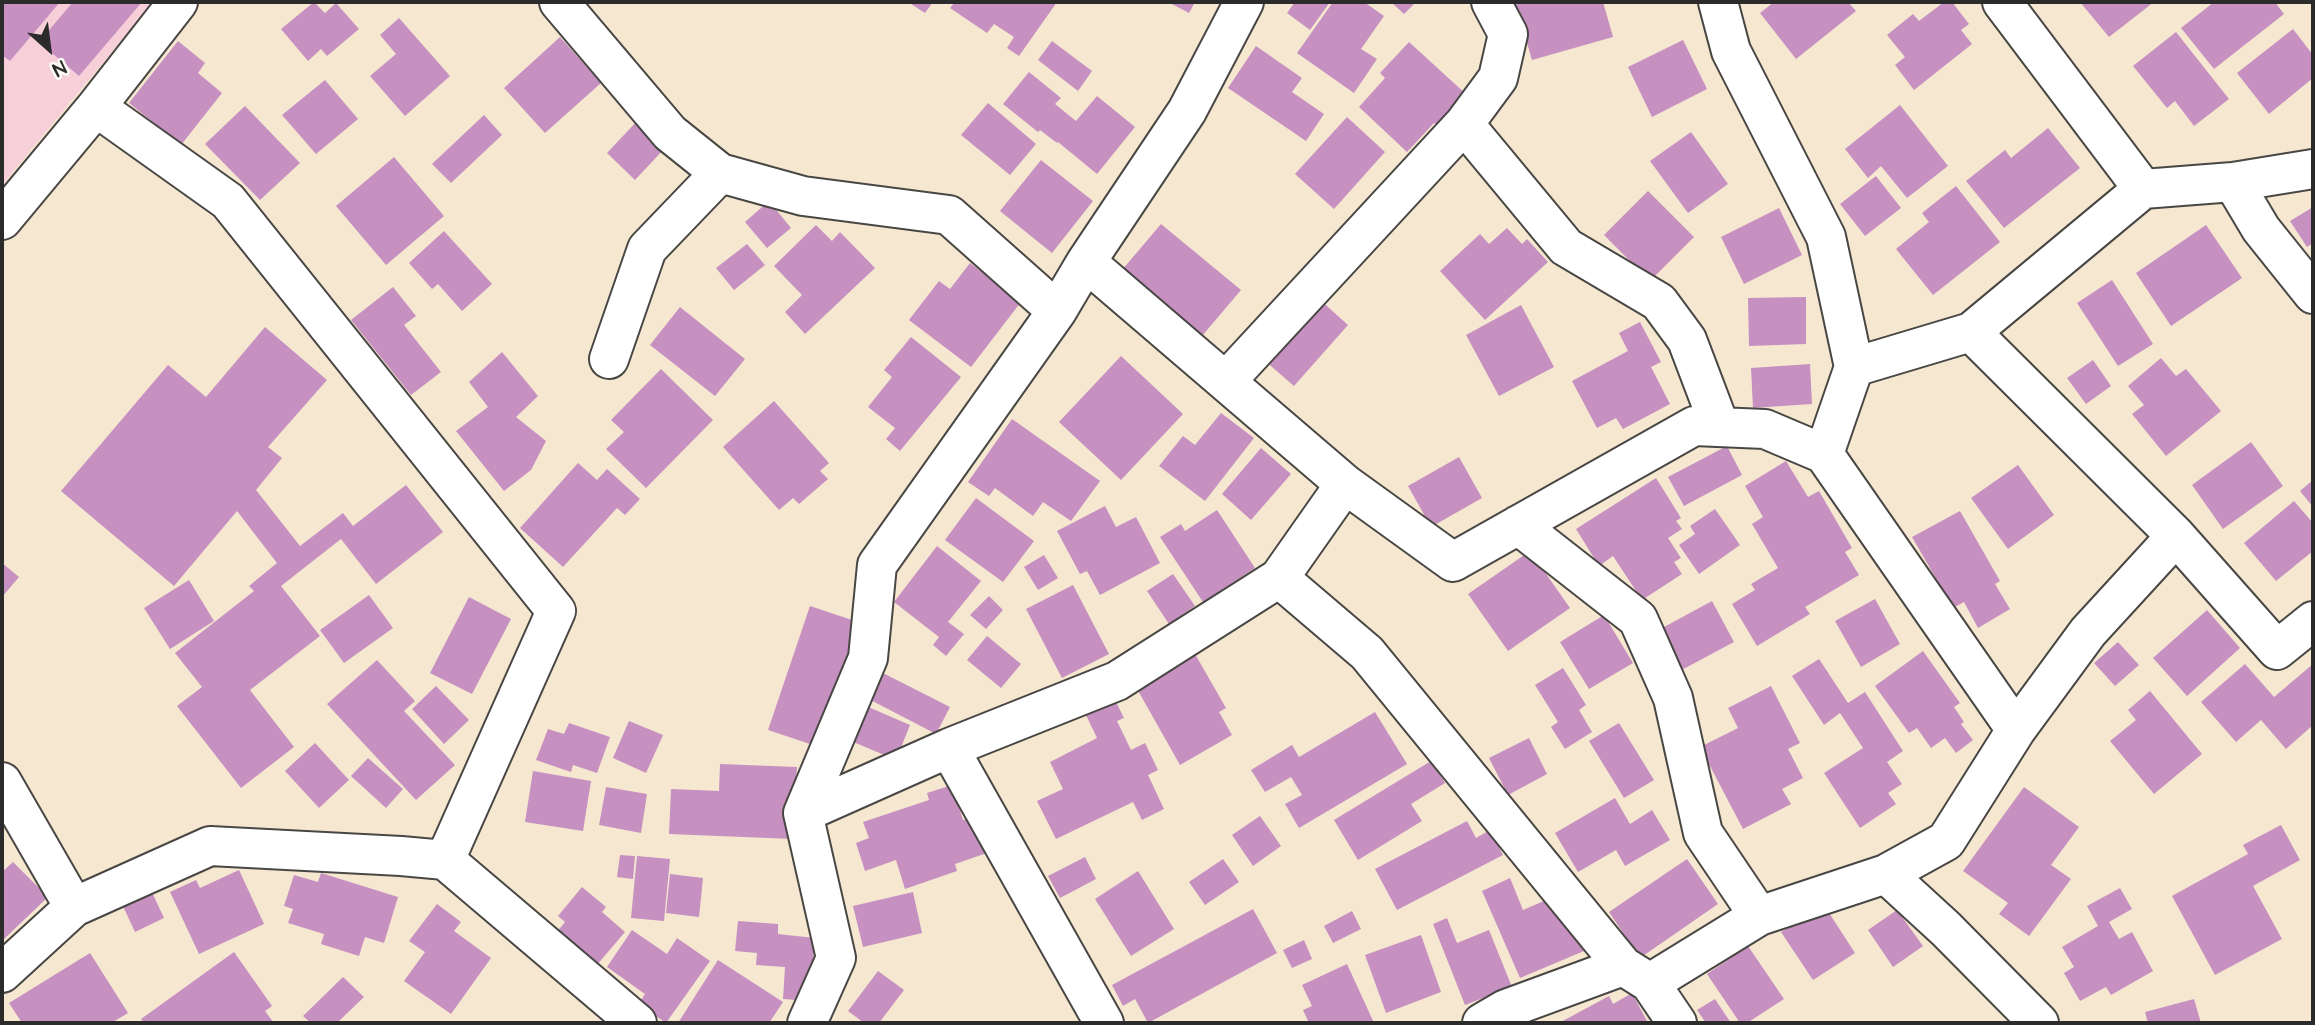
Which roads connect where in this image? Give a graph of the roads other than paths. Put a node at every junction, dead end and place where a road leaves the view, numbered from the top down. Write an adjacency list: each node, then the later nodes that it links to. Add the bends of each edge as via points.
1 (178, 2): 7 (street)
2 (559, 2): 10 (street, via 670,133)
3 (1244, 2): 14 (street, via 1187,111)
4 (1491, 2): 8 (street, via 1508,34 1501,67)
5 (1718, 2): 19 (street, via 1731,51 1826,237)
6 (2001, 2): 12 (street)
7 (96, 107): 13 (street); 32 (street, via 228,201 555,611)
8 (1464, 124): 20 (street); 21 (street, via 1566,247 1659,302 1687,340)
9 (2313, 169): 11 (street)
10 (720, 173): 16 (street, via 803,196 949,215); 18 (street, via 647,249)
11 (2233, 182): 12 (street); 15 (street, via 2261,229)
12 (2144, 189): 17 (street)
13 (2, 220)
14 (1086, 262): 16 (street); 20 (street)
15 (2313, 294)
16 (1057, 311): 31 (street, via 877,565 868,658)
17 (1971, 332): 19 (street); 25 (street)
18 (609, 359)
19 (1854, 367): 22 (street)
20 (1226, 381): 23 (street)
21 (1720, 427): 22 (street, via 1765,429); 24 (street, via 1694,426)
22 (1824, 454): 28 (street)
23 (1345, 484): 24 (street, via 1453,562); 26 (street)
24 (1518, 525): 35 (street, via 1638,619 1673,698 1703,832)
25 (2176, 537): 27 (street, via 2277,650); 28 (street, via 2088,632)
26 (1279, 578): 29 (street, via 1117,681); 37 (street, via 1367,653)
27 (2313, 621)
28 (2016, 730): 33 (street, via 1946,841)
29 (949, 748): 31 (street); 40 (street)
30 (2, 782): 34 (street)
31 (803, 813): 39 (street, via 836,958)
32 (445, 860): 34 (street, via 210,846); 38 (street)
33 (1886, 874): 35 (street); 43 (street)
34 (74, 907): 36 (street)
35 (1759, 916): 37 (street)
36 (2, 973)
37 (1637, 975): 41 (street, via 1506,1009); 42 (street)
38 (637, 1023)
39 (807, 1023)
40 (1104, 1023)
41 (1482, 1023)
42 (1676, 1023)
43 (2039, 1023)

